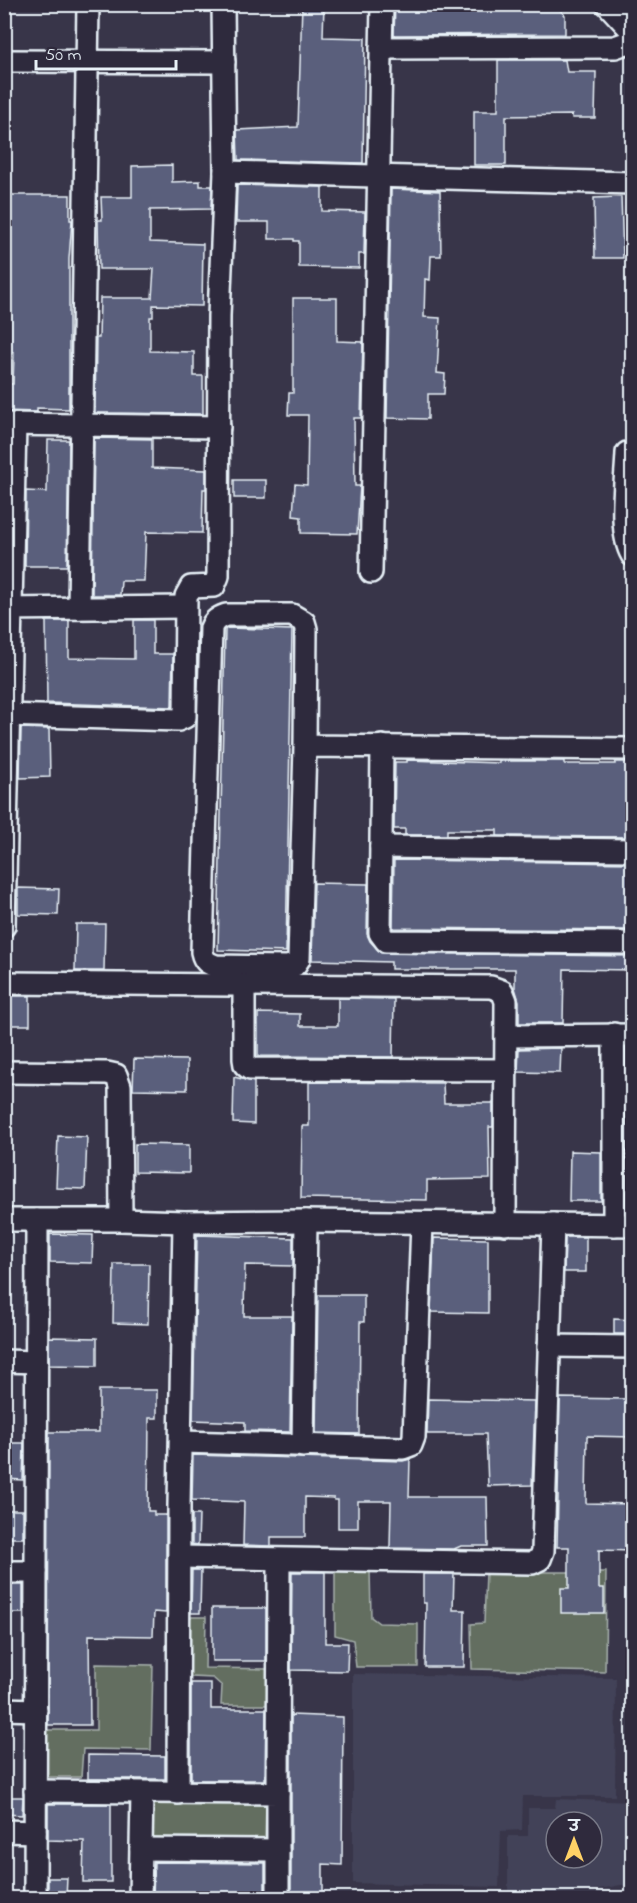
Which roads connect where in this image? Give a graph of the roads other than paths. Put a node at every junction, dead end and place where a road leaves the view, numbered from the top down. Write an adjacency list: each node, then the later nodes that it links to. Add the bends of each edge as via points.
1 (88, 4): 9 (street)
2 (223, 4): 10 (street)
3 (382, 4): 7 (street)
4 (607, 4): 5 (street)
5 (633, 31)
6 (633, 41): 7 (street, via 615,47)
7 (381, 48): 12 (street)
8 (4, 62): 9 (street)
9 (87, 62): 10 (street); 15 (street)
10 (224, 62): 11 (street)
11 (225, 172): 12 (street); 16 (street)
12 (379, 176): 13 (street); 20 (street)
13 (633, 183)
14 (10, 424): 15 (street); 18 (street)
15 (82, 425): 16 (street); 22 (street)
16 (219, 427): 21 (street, via 217,582 214,586 191,587)
17 (627, 453): 19 (street, via 626,540)
18 (8, 555): 23 (street)
19 (633, 555)
20 (371, 572)
21 (185, 607): 22 (street); 24 (street, via 183,719)
22 (79, 608): 23 (street)
23 (8, 609): 24 (street)
24 (7, 715): 30 (street)
25 (305, 746): 25 (street, via 304,622 292,615 218,618 211,628 202,928 202,952 208,964 287,967 296,965 299,959); 26 (street)
26 (382, 746): 27 (street); 28 (street)
27 (633, 749)
28 (381, 847): 29 (street); 31 (street, via 380,933 386,941)
29 (633, 850)
30 (4, 926)
31 (633, 943)
32 (4, 983): 33 (street)
33 (244, 985): 35 (street, via 491,987 502,991 506,1001); 36 (street, via 244,1059 250,1069)
34 (623, 1034): 35 (street); 46 (street)
35 (506, 1036): 36 (street)
36 (506, 1070): 44 (street)
37 (4, 1072): 40 (street, via 116,1075 120,1086)
38 (4, 1220): 39 (street)
39 (37, 1220): 40 (street); 50 (street)
40 (121, 1220): 42 (street)
41 (306, 1221): 42 (street); 43 (street); 52 (street)
42 (184, 1222): 51 (street)
43 (422, 1223): 44 (street); 52 (street, via 411,1445)
44 (505, 1224): 45 (street)
45 (553, 1224): 46 (street); 47 (street)
46 (623, 1225)
47 (549, 1346): 48 (street); 54 (street, via 540,1559 532,1563)
48 (633, 1347)
49 (4, 1361): 50 (street)
50 (37, 1362): 56 (street)
51 (181, 1442): 52 (street); 53 (street)
52 (303, 1446)
53 (180, 1557): 54 (street); 61 (street)
54 (279, 1560): 62 (street)
55 (4, 1572): 56 (street)
56 (36, 1572): 58 (street)
57 (4, 1709): 58 (street)
58 (36, 1710): 59 (street)
59 (35, 1791): 60 (street); 64 (street)
60 (142, 1793): 61 (street); 65 (street)
61 (178, 1793): 62 (street)
62 (278, 1793): 66 (street)
63 (4, 1831): 64 (street)
64 (35, 1832): 67 (street)
65 (141, 1849): 66 (street); 68 (street)
66 (278, 1850): 69 (street)
67 (35, 1899)
68 (141, 1899)
69 (278, 1899)

